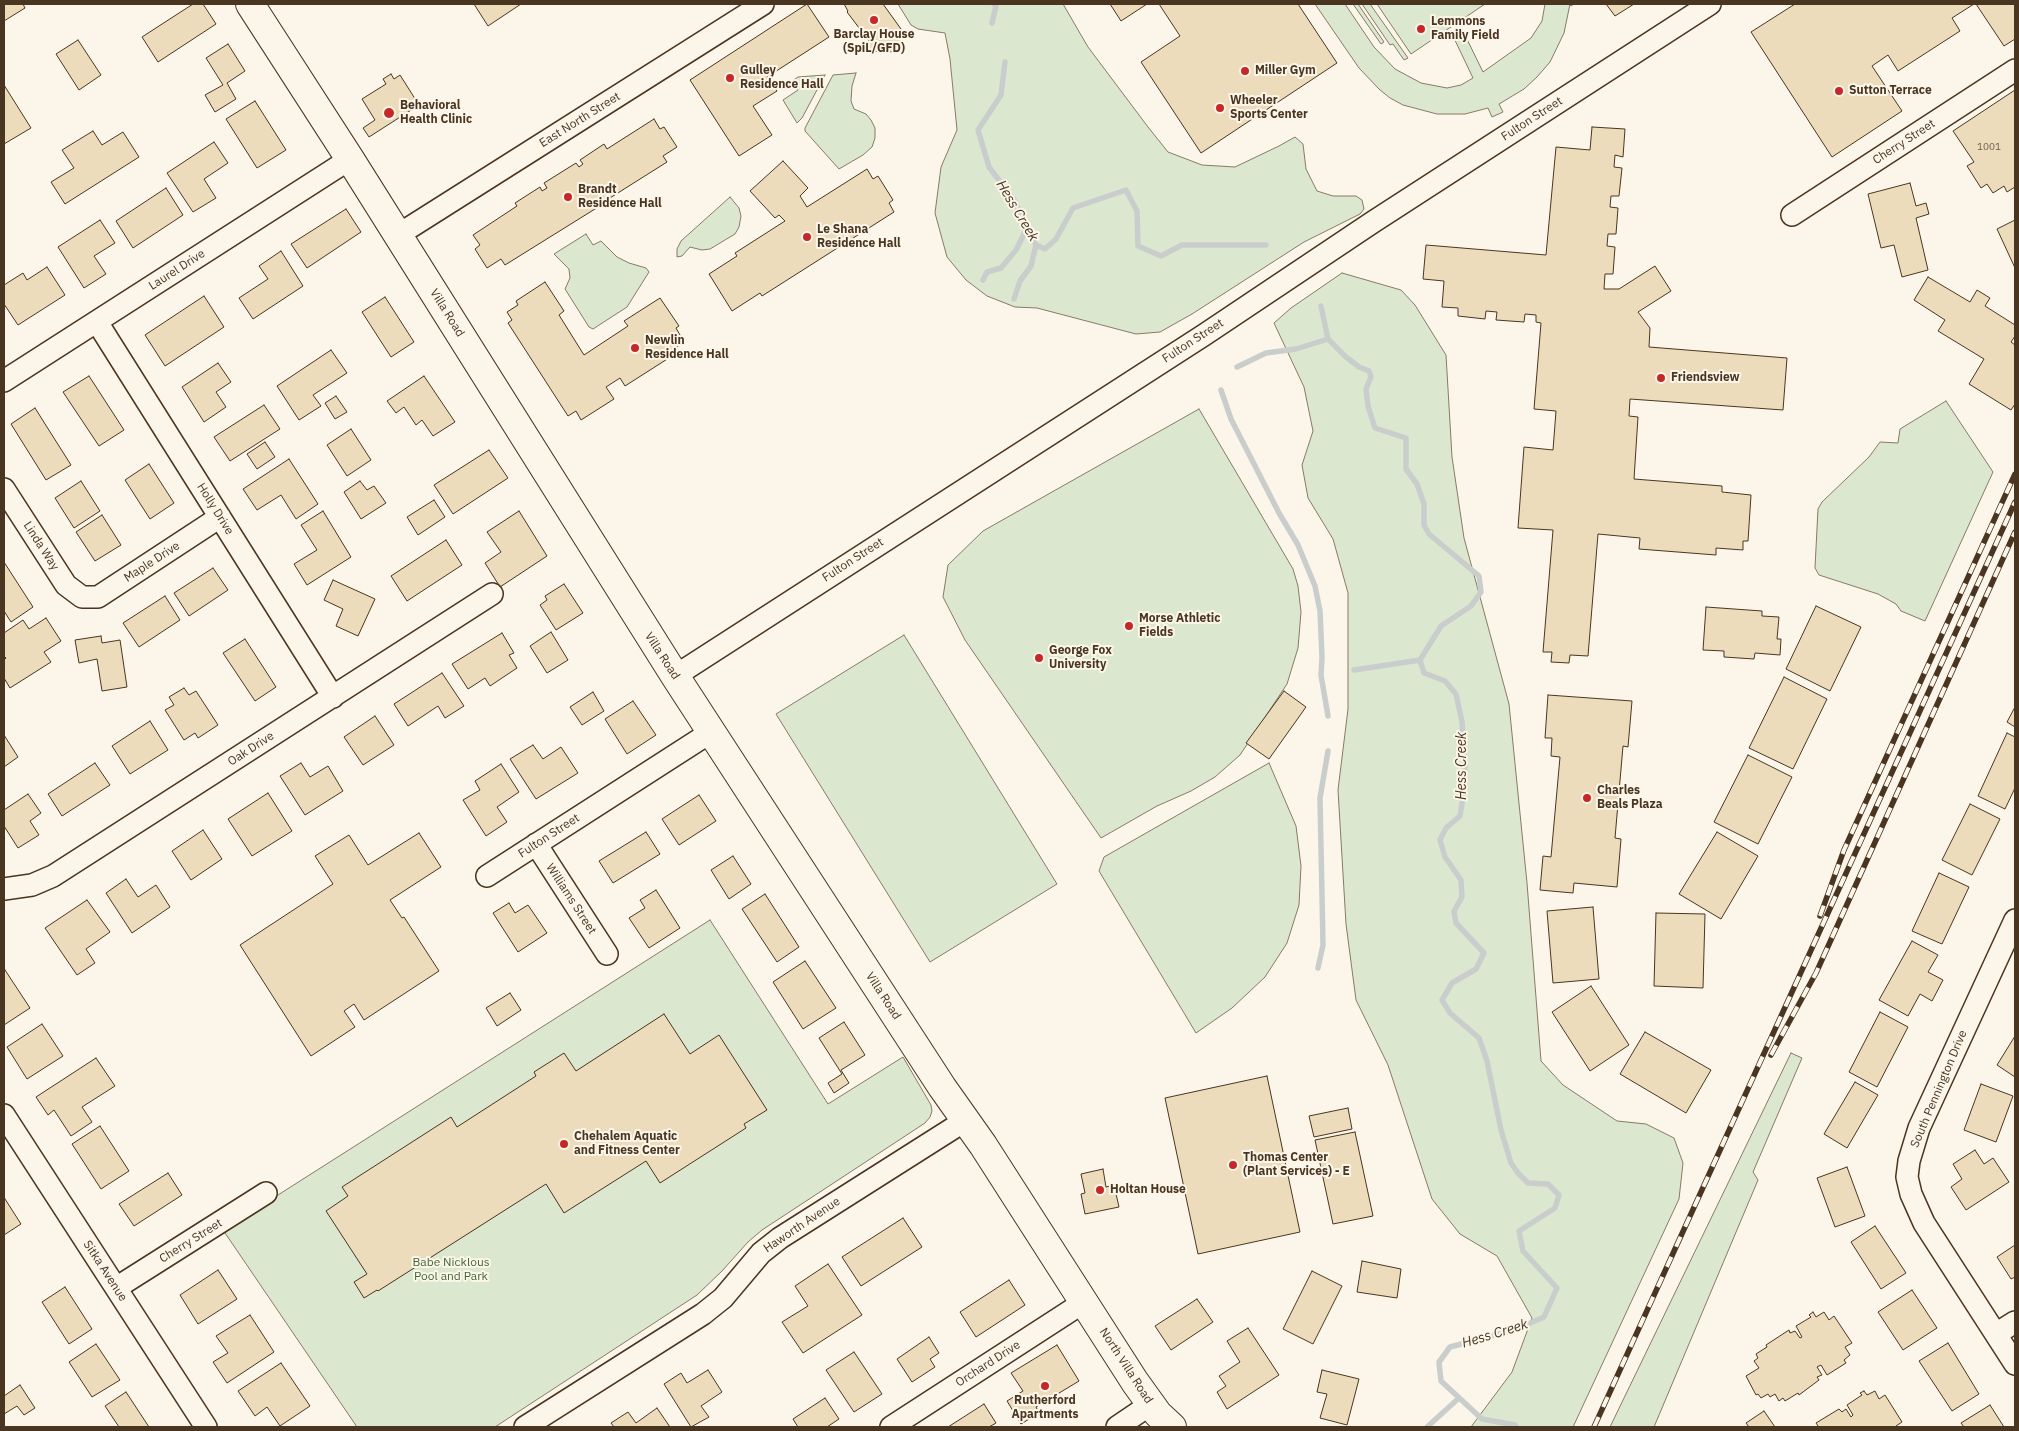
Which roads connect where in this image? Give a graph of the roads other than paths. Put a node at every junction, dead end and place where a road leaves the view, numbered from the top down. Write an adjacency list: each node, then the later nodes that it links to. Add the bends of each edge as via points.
1 (250, 4): 5 (main road, Villa Road)
2 (763, 4): 7 (street, East North Street)
3 (1710, 4): 14 (street, Fulton Street)
4 (2015, 70): 6 (street, Cherry Street)
5 (350, 160): 7 (main road, Villa Road); 8 (street, Laurel Drive)
6 (1792, 215)
7 (398, 235): 14 (main road, Villa Road)
8 (97, 322): 9 (street, Laurel Drive); 11 (street, Holly Drive)
9 (4, 381)
10 (4, 489): 13 (street, Linda Way, via 66,585)
11 (220, 517): 13 (street, Maple Drive, via 98,598); 15 (street, Holly Drive)
12 (492, 594): 15 (street, Oak Drive)
13 (82, 598)
14 (675, 676): 16 (main road, Villa Road)
15 (333, 697): 19 (street, Oak Drive, via 53,876 32,885)
16 (711, 732): 17 (street, Fulton Street); 23 (main road, Villa Road)
17 (536, 844): 18 (street, Fulton Street); 21 (street, Williams Street)
18 (487, 876)
19 (4, 889)
20 (2015, 920): 28 (street, South Pennington Drive, via 1919,1128 1907,1177 1924,1223)
21 (607, 954)
22 (4, 1114): 25 (street, Sitka Avenue)
23 (966, 1120): 26 (main road, Villa Road); 32 (street, Haworth Avenue, via 780,1238 761,1253 723,1298 703,1314)
24 (266, 1193): 25 (street, Cherry Street)
25 (116, 1288): 31 (street, Sitka Avenue)
26 (1084, 1302): 30 (main road, North Villa Road); 33 (street, Orchard Drive)
27 (2015, 1322): 28 (street)
28 (1996, 1334): 29 (street, South Pennington Drive)
29 (2015, 1364)
30 (1151, 1404): 34 (street); 35 (main road, North Villa Road)
31 (206, 1427)
32 (525, 1427)
33 (891, 1427)
34 (1116, 1427)
35 (1172, 1427)

